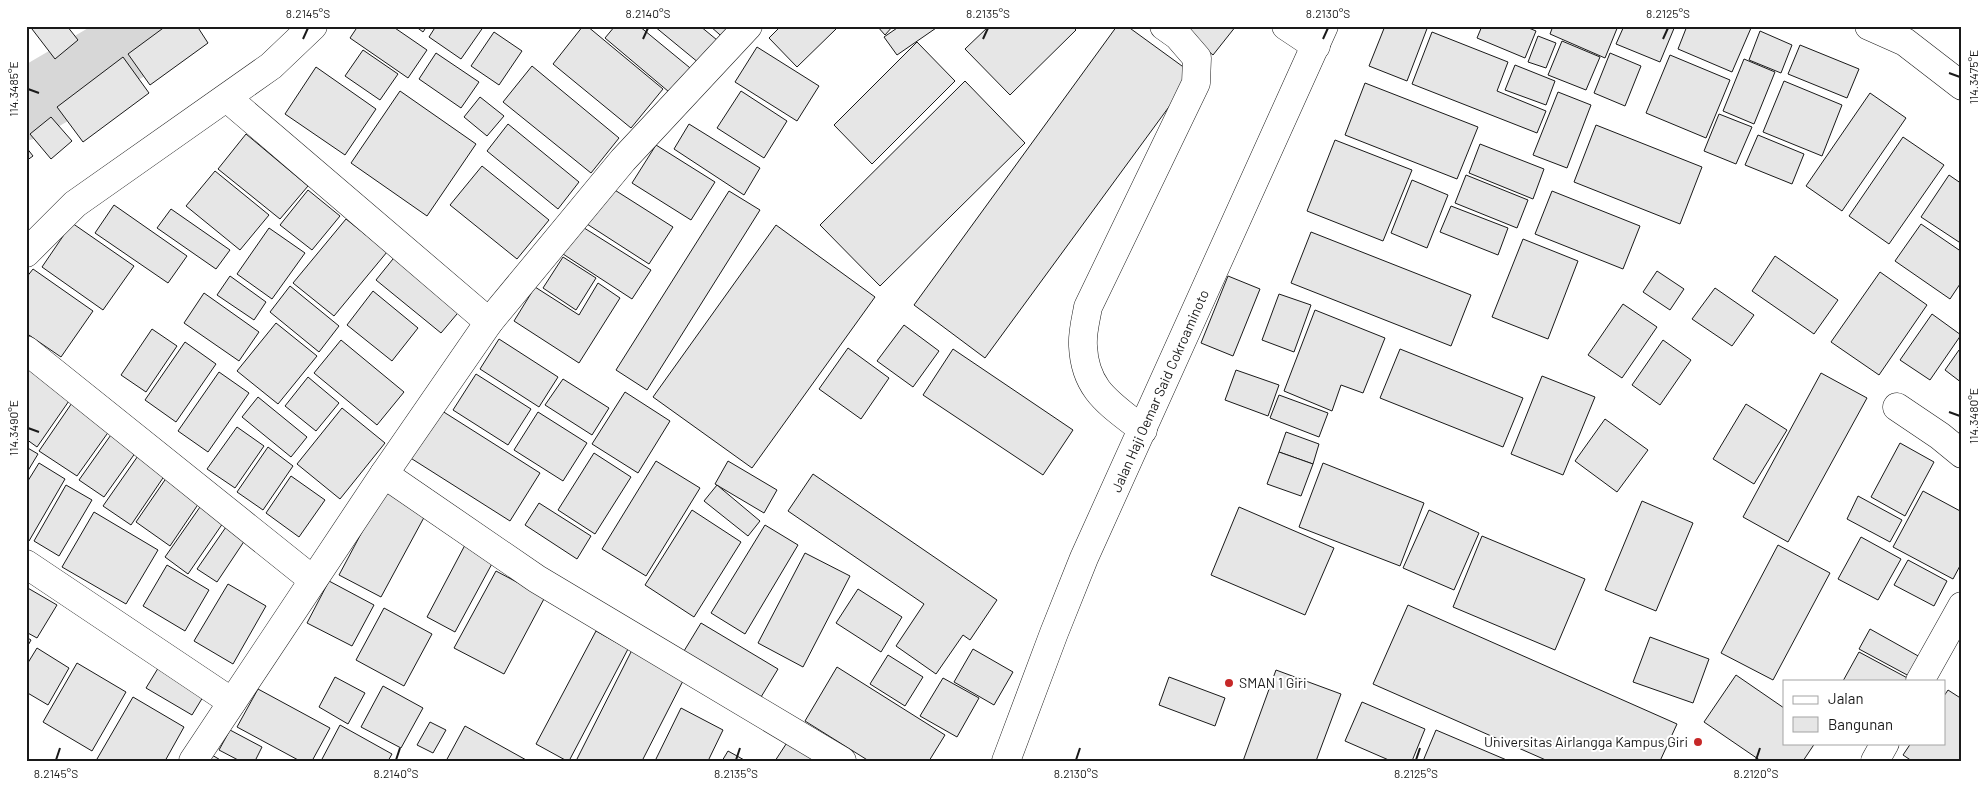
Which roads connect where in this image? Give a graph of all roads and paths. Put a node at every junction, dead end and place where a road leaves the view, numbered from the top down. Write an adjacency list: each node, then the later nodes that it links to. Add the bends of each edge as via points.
1 (313, 26): 9 (street, via 271,66)
2 (748, 26): 11 (street, via 623,160)
3 (1164, 26): 14 (street, via 1178,36 1197,58 1196,83 1088,307 1083,345 1090,380 1104,399)
4 (1286, 26): 7 (street)
5 (1869, 26): 6 (street)
6 (1911, 34): 8 (street)
7 (1320, 36): 14 (street, Jalan Haji Oemar Said Cokroaminoto)
8 (1962, 86)
9 (227, 98): 10 (street, via 75,204); 11 (street)
10 (26, 253)
11 (489, 322): 16 (street)
12 (26, 350): 18 (street)
13 (1897, 408): 15 (street)
14 (1144, 430): 25 (street, Jalan Haji Oemar Said Cokroaminoto, via 1084,558)
15 (1962, 454)
16 (384, 474): 18 (street); 24 (street, via 537,578)
17 (26, 564): 21 (street)
18 (313, 580): 21 (street)
19 (1962, 606): 20 (street)
20 (1921, 680)
21 (232, 702): 23 (street)
22 (1884, 744): 26 (street)
23 (193, 761)
24 (842, 761)
25 (1006, 761)
26 (1875, 761)

